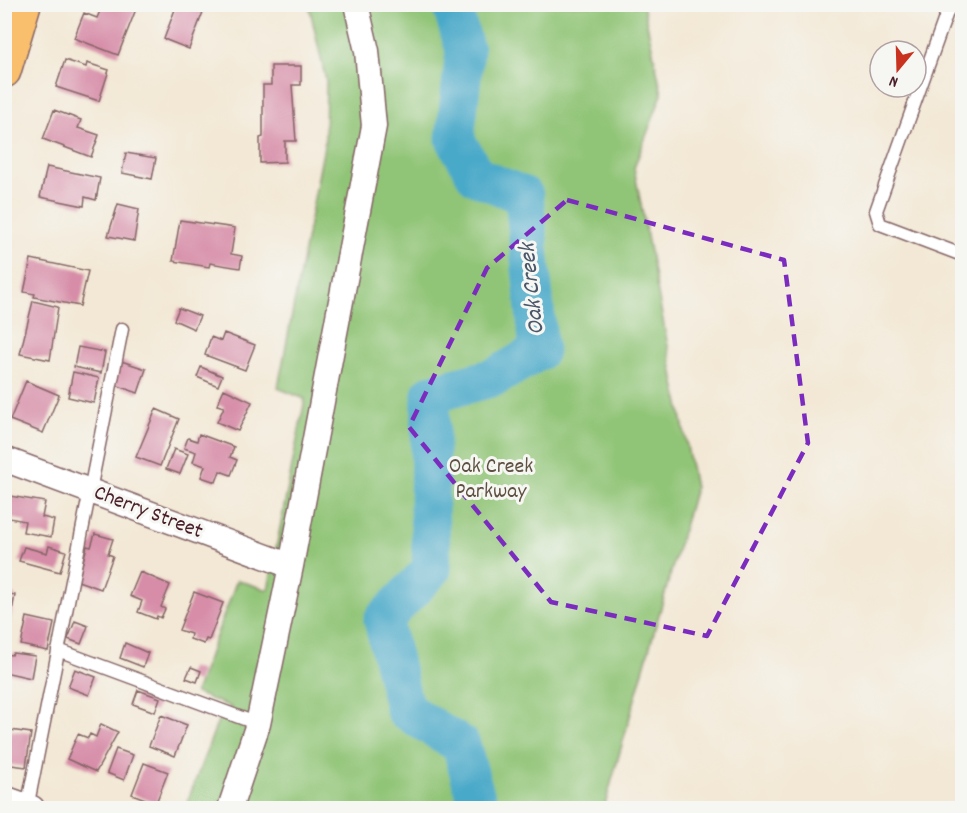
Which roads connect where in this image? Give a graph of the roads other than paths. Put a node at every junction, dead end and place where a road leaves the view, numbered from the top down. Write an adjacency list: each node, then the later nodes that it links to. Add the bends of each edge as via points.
1 (6, 4): 5 (main road)
2 (24, 4): 6 (main road)
3 (356, 4): 11 (street, via 367,51 374,126)
4 (950, 4): 7 (lane, via 876,211 880,224)
5 (4, 18)
6 (4, 71)
7 (963, 255)
8 (122, 329): 10 (lane)
9 (4, 459): 10 (street, Cherry Street)
10 (88, 490): 11 (street, Cherry Street); 12 (lane)
11 (291, 566): 13 (street)
12 (58, 650): 13 (lane); 15 (lane)
13 (258, 724): 16 (street)
14 (4, 798): 15 (street)
15 (29, 808)
16 (230, 808)

